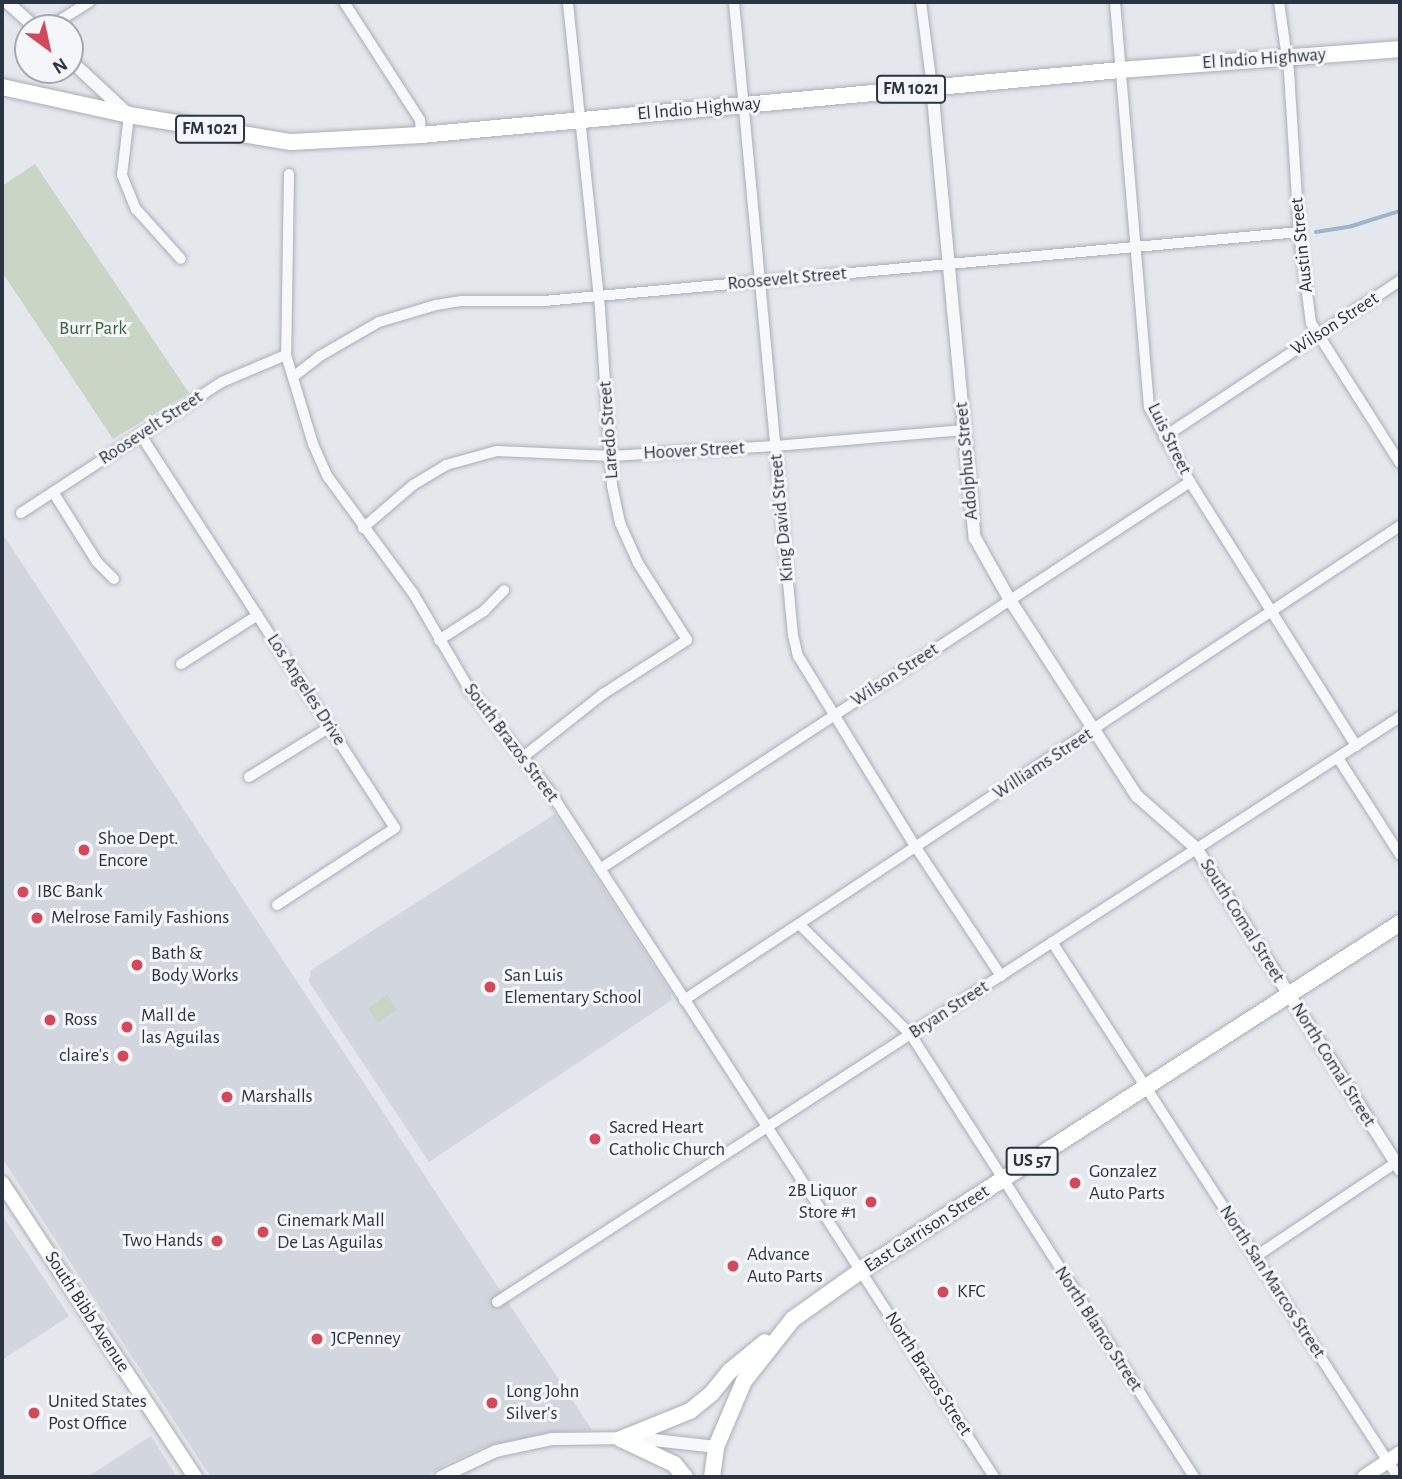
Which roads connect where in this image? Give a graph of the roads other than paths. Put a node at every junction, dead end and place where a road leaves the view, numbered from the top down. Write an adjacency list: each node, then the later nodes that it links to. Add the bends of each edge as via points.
1 (6, 2): 9 (street)
2 (89, 2): 10 (street)
3 (344, 2): 22 (street, via 420,120)
4 (568, 2): 21 (street, Laredo Street)
5 (734, 2): 19 (street, King David Street)
6 (921, 2): 16 (street, Adolphus Street)
7 (1115, 2): 13 (street, Luis Street)
8 (1279, 2): 12 (street, Austin Street)
9 (20, 14)
10 (70, 14)
11 (1400, 48): 12 (main road, El Indio Highway / FM 1021)
12 (1284, 56): 13 (main road, El Indio Highway / FM 1021); 24 (street, Austin Street, via 1289,72)
13 (1121, 70): 16 (main road, El Indio Highway / FM 1021); 25 (street, Luis Street)
14 (84, 73): 20 (street)
15 (2, 87): 17 (main road, El Indio Highway / FM 1021)
16 (932, 88): 19 (main road, El Indio Highway / FM 1021); 27 (street, Adolphus Street)
17 (25, 92): 18 (main road); 20 (main road, El Indio Highway / FM 1021)
18 (2, 103)
19 (745, 105): 21 (main road, El Indio Highway / FM 1021); 28 (street, King David Street)
20 (128, 114): 22 (main road, El Indio Highway / FM 1021, via 291,142); 26 (street, via 122,175 136,209)
21 (581, 120): 22 (main road, El Indio Highway / FM 1021); 30 (street, Laredo Street)
22 (421, 135)
23 (289, 174): 32 (street, South Brazos Street)
24 (1299, 232): 25 (street, Roosevelt Street); 31 (street, Austin Street, via 1311,323)
25 (1135, 246): 27 (street, Roosevelt Street); 36 (street, Luis Street, via 1149,407)
26 (181, 259)
27 (948, 265): 28 (street, Roosevelt Street); 34 (street, Adolphus Street)
28 (760, 281): 30 (street, Roosevelt Street); 37 (street, King David Street)
29 (1400, 281): 31 (street, Wilson Street)
30 (598, 296): 33 (street, Roosevelt Street, via 436,304 379,322); 38 (street, Laredo Street)
31 (1317, 335): 36 (street, Wilson Street); 39 (street, Austin Street)
32 (286, 355): 33 (street, South Brazos Street); 35 (street, Roosevelt Street, via 222,382)
33 (293, 377): 44 (street, South Brazos Street, via 328,477)
34 (964, 430): 37 (street, Hoover Street); 47 (street, Adolphus Street, via 975,538)
35 (140, 434): 41 (street, Roosevelt Street); 49 (street, Los Angeles Drive)
36 (1164, 437): 40 (street, Luis Street)
37 (775, 446): 38 (street, Hoover Street); 52 (street, King David Street, via 795,646)
38 (612, 456): 44 (street, Hoover Street, via 497,451 446,465 413,485); 57 (street, Laredo Street, via 620,523 638,563 687,640 603,694)
39 (1400, 463)
40 (1190, 482): 47 (street, Wilson Street); 48 (street, Luis Street)
41 (53, 492): 42 (street, Roosevelt Street); 45 (street, via 97,562)
42 (21, 513)
43 (1400, 526): 48 (street, Williams Street)
44 (363, 528): 50 (street, South Brazos Street, via 413,593)
45 (114, 579)
46 (504, 590): 50 (street, via 484,611)
47 (1010, 600): 52 (street, Wilson Street); 55 (street, Adolphus Street)
48 (1271, 612): 55 (street, Williams Street); 56 (street, Luis Street)
49 (257, 615): 51 (street); 54 (street, Los Angeles Drive)
50 (439, 640): 57 (street, South Brazos Street, via 469,689)
51 (181, 664)
52 (833, 716): 60 (street, King David Street); 63 (street, Wilson Street)
53 (1400, 717): 56 (street, Bryan Street)
54 (330, 727): 59 (street); 64 (street, Los Angeles Drive, via 395,828)
55 (1093, 731): 60 (street, Williams Street); 61 (street, Adolphus Street, via 1137,796)
56 (1356, 746): 58 (street, Bryan Street)
57 (523, 757): 63 (street, South Brazos Street)
58 (1338, 758): 61 (street, Bryan Street); 62 (street)
59 (248, 777)
60 (915, 846): 66 (street, Williams Street); 68 (street, King David Street)
61 (1196, 848): 67 (street, Bryan Street); 69 (street, South Comal Street)
62 (1400, 855)
63 (600, 869): 70 (street, South Brazos Street)
64 (277, 905)
65 (1400, 923): 69 (main road, East Garrison Street / US 57)
66 (799, 924): 70 (street, Williams Street); 71 (street, North Blanco Street)
67 (1052, 942): 68 (street, Bryan Street); 72 (street, North San Marcos Street)
68 (1001, 976): 71 (street, Bryan Street)
69 (1289, 995): 72 (main road, East Garrison Street / US 57); 74 (street, North Comal Street)
70 (684, 1000): 73 (street, South Brazos Street)
71 (911, 1035): 73 (street, Bryan Street); 75 (street, North Blanco Street)
72 (1147, 1086): 75 (main road, East Garrison Street / US 57); 77 (street, North San Marcos Street)
73 (768, 1128): 78 (street, South Brazos Street); 79 (street, Bryan Street)
74 (1399, 1165): 77 (street)
75 (1003, 1180): 78 (main road, East Garrison Street / US 57); 89 (street, North Blanco Street)
76 (2, 1183): 84 (main road, South Bibb Avenue)
77 (1255, 1257): 83 (street, North San Marcos Street)
78 (862, 1270): 80 (main road, East Garrison Street / US 57); 88 (street, North Brazos Street)
79 (497, 1303)
80 (793, 1319): 81 (main road, via 690,1411); 82 (main road, East Garrison Street / US 57, via 744,1381)
81 (621, 1438): 82 (street); 85 (street, via 552,1438 496,1451); 86 (main road, via 674,1464)
82 (716, 1447): 87 (main road, East Garrison Street / US 57)
83 (1394, 1457): 90 (main road); 91 (street, North San Marcos Street)
84 (195, 1477)
85 (441, 1477)
86 (685, 1477)
87 (712, 1477)
88 (994, 1477)
89 (1194, 1477)
90 (1364, 1477)
91 (1398, 1477)

